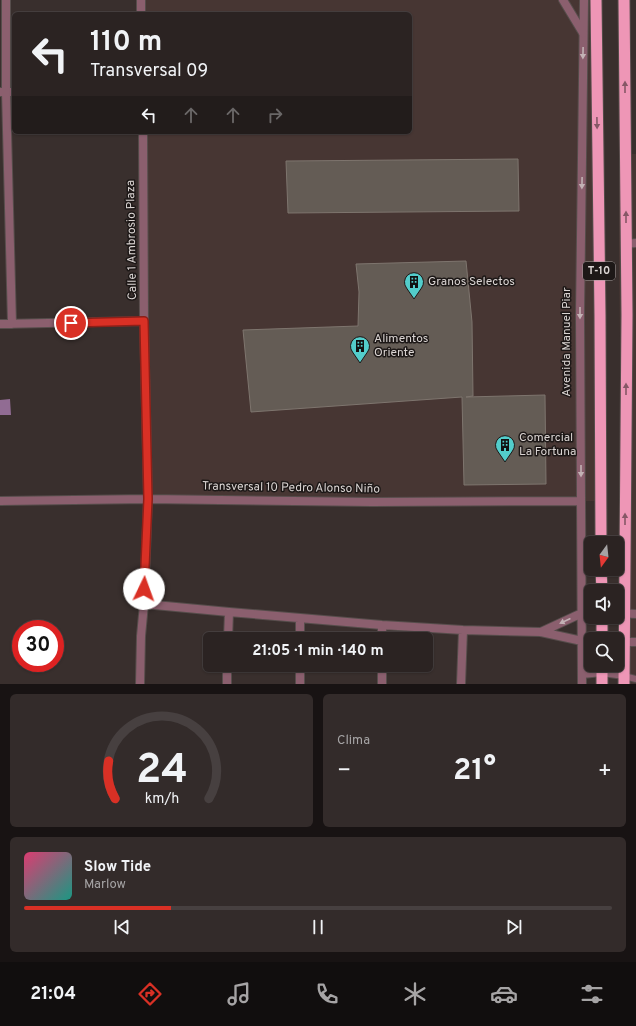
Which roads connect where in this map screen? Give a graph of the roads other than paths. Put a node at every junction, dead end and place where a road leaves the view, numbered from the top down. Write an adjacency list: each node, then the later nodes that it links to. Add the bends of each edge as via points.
1 (6, 0): 9 (street)
2 (141, 0): 7 (street)
3 (563, 0): 8 (street)
4 (584, 0): 8 (street, Avenida Manuel Piar / T-10)
5 (596, 0): 18 (highway, T-10, one-way to 18)
6 (624, 0): 11 (highway, T-10, one-way to 6)
7 (141, 12)
8 (584, 33): 17 (street, Avenida Manuel Piar / T-10, one-way to 17, via 580,315)
9 (7, 92): 14 (street)
10 (143, 134): 12 (street, Calle 1 Ambrosio Plaza)
11 (631, 244): 19 (highway, T-10, one-way to 11)
12 (144, 321): 14 (street); 15 (street, Calle 1 Ambrosio Plaza)
13 (0, 324): 14 (street)
14 (12, 324)
15 (148, 499): 16 (street, Transversal 10 Pedro Alonso Niño); 17 (street, Transversal 10 Pedro Alonso Niño); 20 (street, Calle 1 Ambrosio Plaza)
16 (0, 501)
17 (581, 501): 22 (street, Avenida Manuel Piar / T-10)
18 (601, 536)
19 (622, 584)
20 (144, 604): 21 (street); 42 (street, Calle 1 Ambrosio Plaza)
21 (229, 612): 25 (street); 28 (street)
22 (582, 613): 31 (street, one-way to 31); 32 (street, Avenida Manuel Piar / T-10)
23 (624, 613): 24 (street)
24 (636, 614)
25 (300, 618): 26 (street); 29 (street)
26 (382, 624): 27 (street); 30 (street)
27 (463, 630): 31 (street); 46 (street)
28 (228, 632)
29 (300, 632)
30 (382, 632)
31 (541, 632): 32 (street)
32 (582, 642): 39 (street, Avenida Manuel Piar / T-10)
33 (624, 642): 34 (street)
34 (636, 642)
35 (227, 672): 43 (street)
36 (300, 672): 44 (street)
37 (382, 672): 45 (street)
38 (602, 674): 39 (lane); 41 (lane)
39 (582, 675): 47 (street, Avenida Manuel Piar / T-10)
40 (636, 679): 41 (lane)
41 (624, 680)
42 (140, 684)
43 (226, 684)
44 (300, 684)
45 (382, 684)
46 (462, 684)
47 (582, 684)

